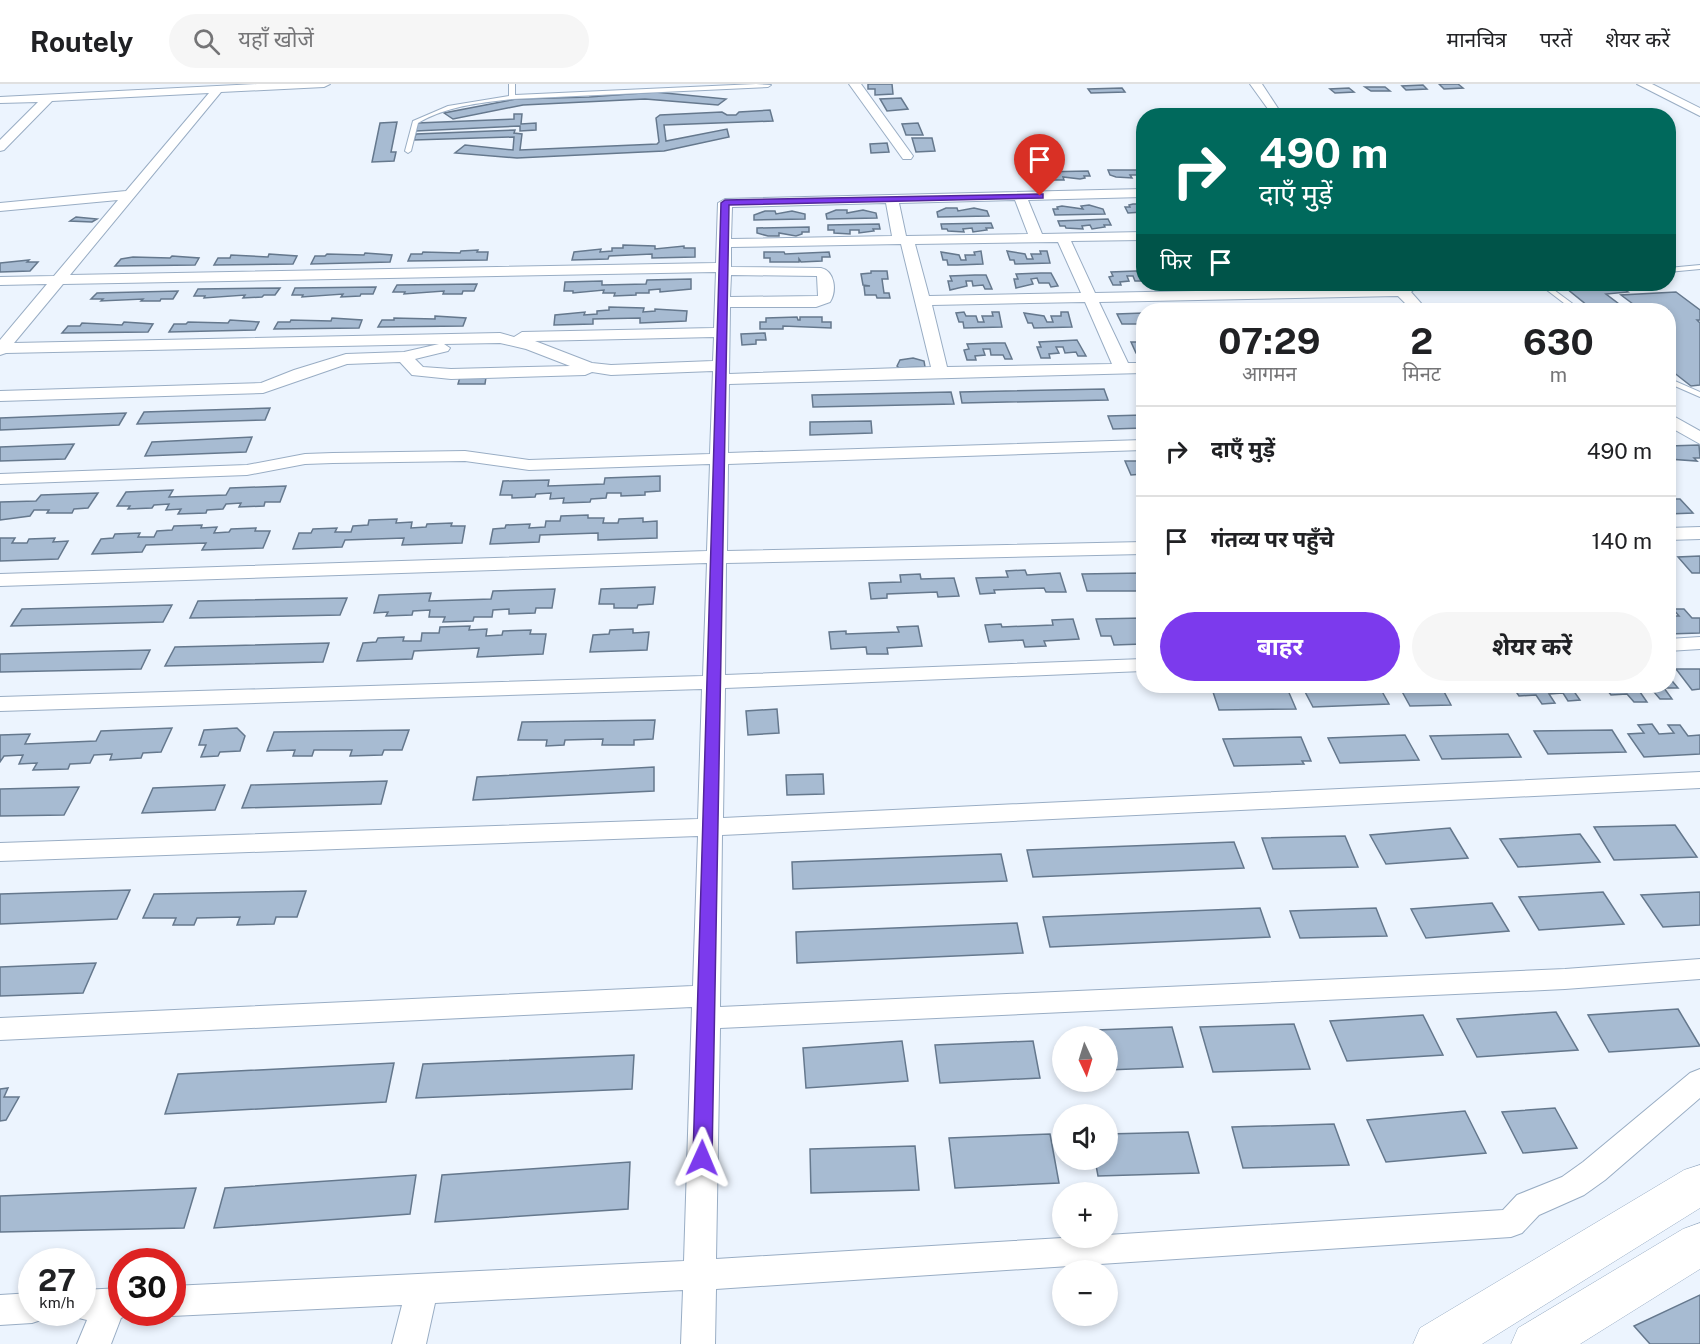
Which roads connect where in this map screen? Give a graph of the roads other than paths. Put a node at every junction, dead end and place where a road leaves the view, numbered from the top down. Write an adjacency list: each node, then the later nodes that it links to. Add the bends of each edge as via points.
1 (324, 84): 7 (street)
2 (512, 84): 8 (lane)
3 (855, 84): 15 (street)
4 (1256, 84): 11 (street)
5 (1642, 84): 12 (street)
6 (768, 85): 8 (lane)
7 (218, 89): 9 (street); 17 (street)
8 (512, 97): 14 (lane, via 424,117 415,122)
9 (48, 98): 10 (street); 13 (street)
10 (0, 100)
11 (1273, 108)
12 (1700, 113)
13 (0, 147)
14 (408, 151)
15 (907, 156)
16 (1136, 193): 18 (street)
17 (129, 195): 20 (street); 29 (street)
18 (1020, 196): 19 (street); 22 (street)
19 (892, 199): 24 (street); 25 (street, via 725,203)
20 (0, 207)
21 (1136, 236): 23 (street)
22 (1037, 238): 23 (street); 24 (street)
23 (1063, 238): 34 (street)
24 (903, 240): 25 (street); 35 (street)
25 (724, 243): 27 (street)
26 (1700, 267): 28 (lane)
27 (723, 269): 29 (street); 36 (street); 36 (street, via 821,272 827,294 816,302)
28 (1676, 269)
29 (59, 279): 30 (street); 41 (street)
30 (0, 280)
31 (1246, 291): 33 (street)
32 (1551, 291): 38 (lane)
33 (1232, 296): 34 (street); 37 (street)
34 (1089, 299): 35 (street); 43 (street)
35 (923, 301): 47 (street)
36 (723, 303): 39 (street)
37 (1237, 303)
38 (1568, 303)
39 (722, 332): 40 (street); 46 (street)
40 (492, 338): 41 (street); 42 (street); 45 (street, via 531,345 589,367)
41 (1, 348)
42 (404, 357): 45 (street, via 418,372 429,373); 50 (street, via 346,359 263,388 245,390)
43 (1122, 368): 44 (street); 47 (street)
44 (1136, 368)
45 (611, 370): 46 (street)
46 (721, 372): 47 (street); 54 (street)
47 (940, 372)
48 (1676, 384): 49 (lane)
49 (1700, 395)
50 (0, 396)
51 (1676, 428): 52 (street)
52 (1700, 439)
53 (1136, 445): 54 (street)
54 (719, 459): 55 (street, via 529,465 465,456 333,458 247,470); 59 (street)
55 (0, 479)
56 (1700, 533): 57 (street)
57 (1676, 534)
58 (1136, 548): 59 (street)
59 (717, 557): 60 (street); 64 (street)
60 (0, 580)
61 (1700, 643): 62 (street)
62 (1676, 644)
63 (1136, 664): 64 (street)
64 (714, 682): 65 (street); 67 (street)
65 (0, 704)
66 (1700, 780): 67 (street)
67 (710, 827): 68 (street); 70 (street)
68 (0, 852)
69 (1700, 969): 70 (street, via 1541,980)
70 (706, 1007): 71 (street); 75 (street)
71 (0, 1029)
72 (1700, 1081): 75 (street, via 1594,1171 1573,1186 1528,1205 1510,1223)
73 (1700, 1184): 84 (main road)
74 (1700, 1244): 85 (main road)
75 (700, 1275): 76 (street); 83 (street)
76 (422, 1288): 77 (street); 82 (street)
77 (186, 1300)
78 (105, 1304): 81 (street)
79 (18, 1309): 80 (street)
80 (0, 1310)
81 (94, 1344)
82 (409, 1344)
83 (698, 1344)
84 (1438, 1344)
85 (1536, 1344)

